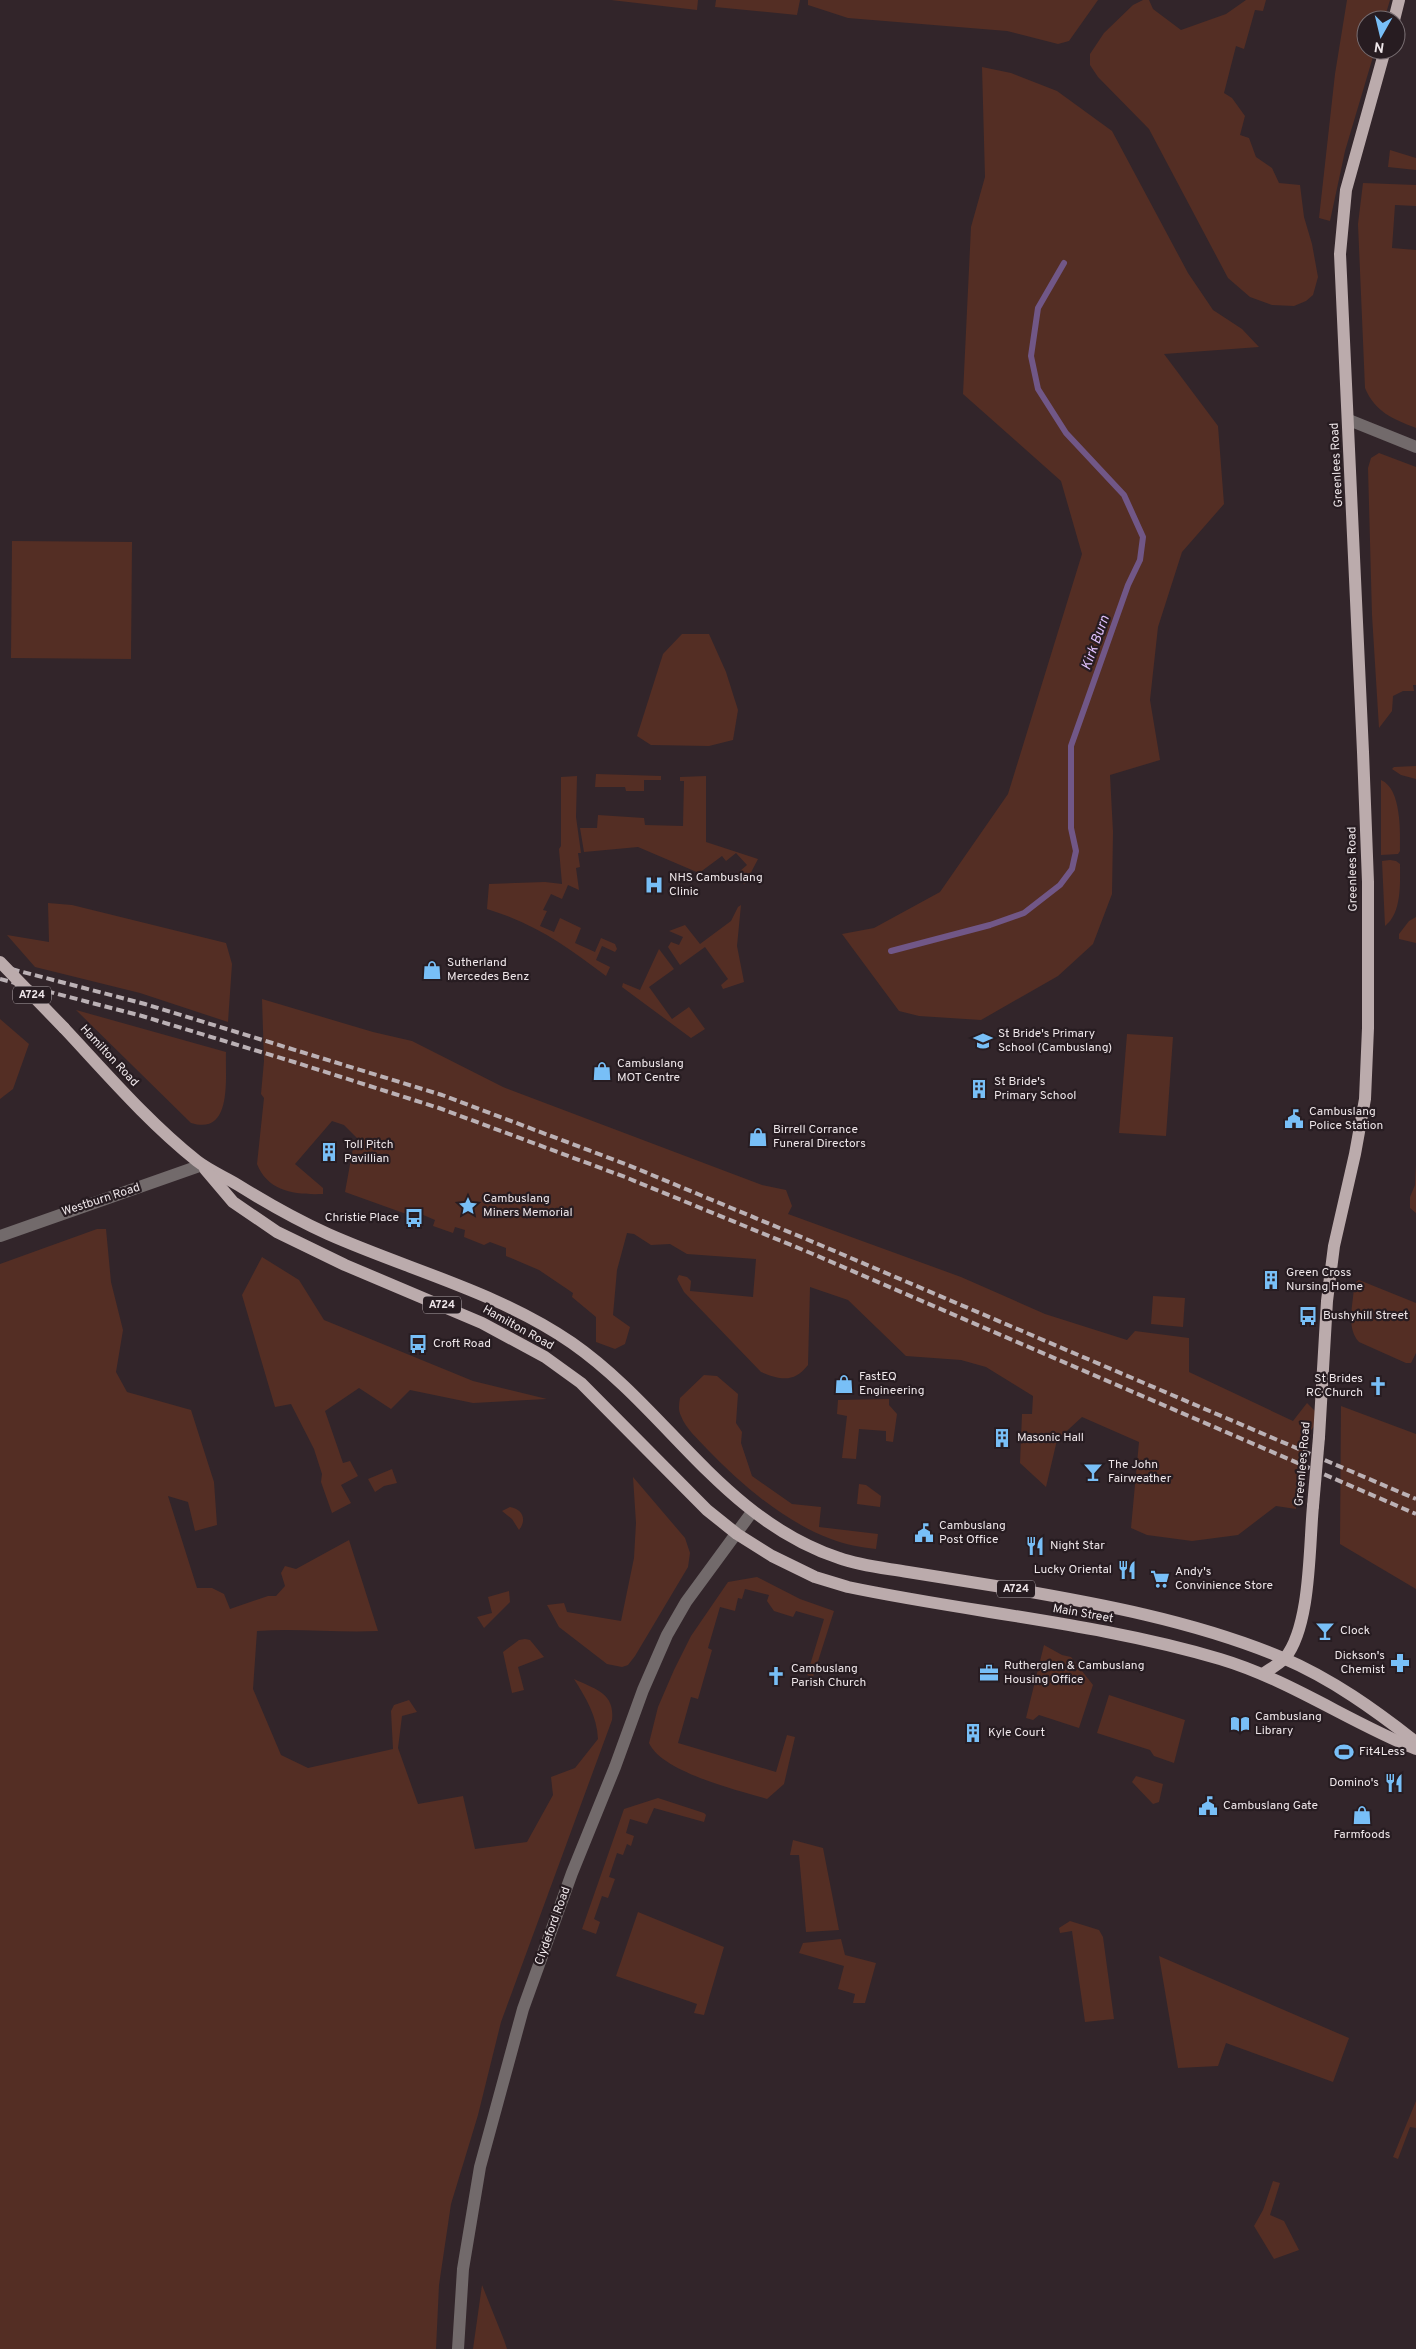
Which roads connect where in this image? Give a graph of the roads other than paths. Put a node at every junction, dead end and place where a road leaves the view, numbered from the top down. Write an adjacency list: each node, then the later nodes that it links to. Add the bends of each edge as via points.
1 (1382, 60): 2 (main road, Greenlees Road, via 1354,156 1342,222 1340,254)
2 (1349, 420): 3 (street); 9 (main road, Greenlees Road, bridge, via 1366,844 1368,1028 1365,1099 1334,1246 1327,1301 1304,1611 1297,1637)
3 (1416, 447)
4 (0, 962): 5 (main road, Hamilton Road / A724, bridge, via 152,1123)
5 (202, 1165): 6 (street, Westburn Road); 7 (main road, Hamilton Road / A724, via 323,1232 473,1291 568,1341 606,1370); 8 (main road, Hamilton Road / A724, via 233,1202 277,1232 337,1262 482,1323 545,1357 581,1383 708,1510)
6 (0, 1236)
7 (752, 1512): 8 (street, Clydeford Road); 9 (main road, Main Street / A724, via 771,1526 840,1559 1038,1593 1172,1621)
8 (737, 1534): 10 (main road, Main Street / A724, via 815,1577 848,1587 1146,1640); 13 (street, Clydeford Road, via 686,1602 667,1634 523,2009 480,2167 463,2269)
9 (1284, 1659): 10 (main road, Greenlees Road); 11 (main road, Main Street / A724, via 1368,1704)
10 (1263, 1674): 12 (main road, Main Street / A724)
11 (1416, 1742)
12 (1416, 1750)
13 (458, 2349)

